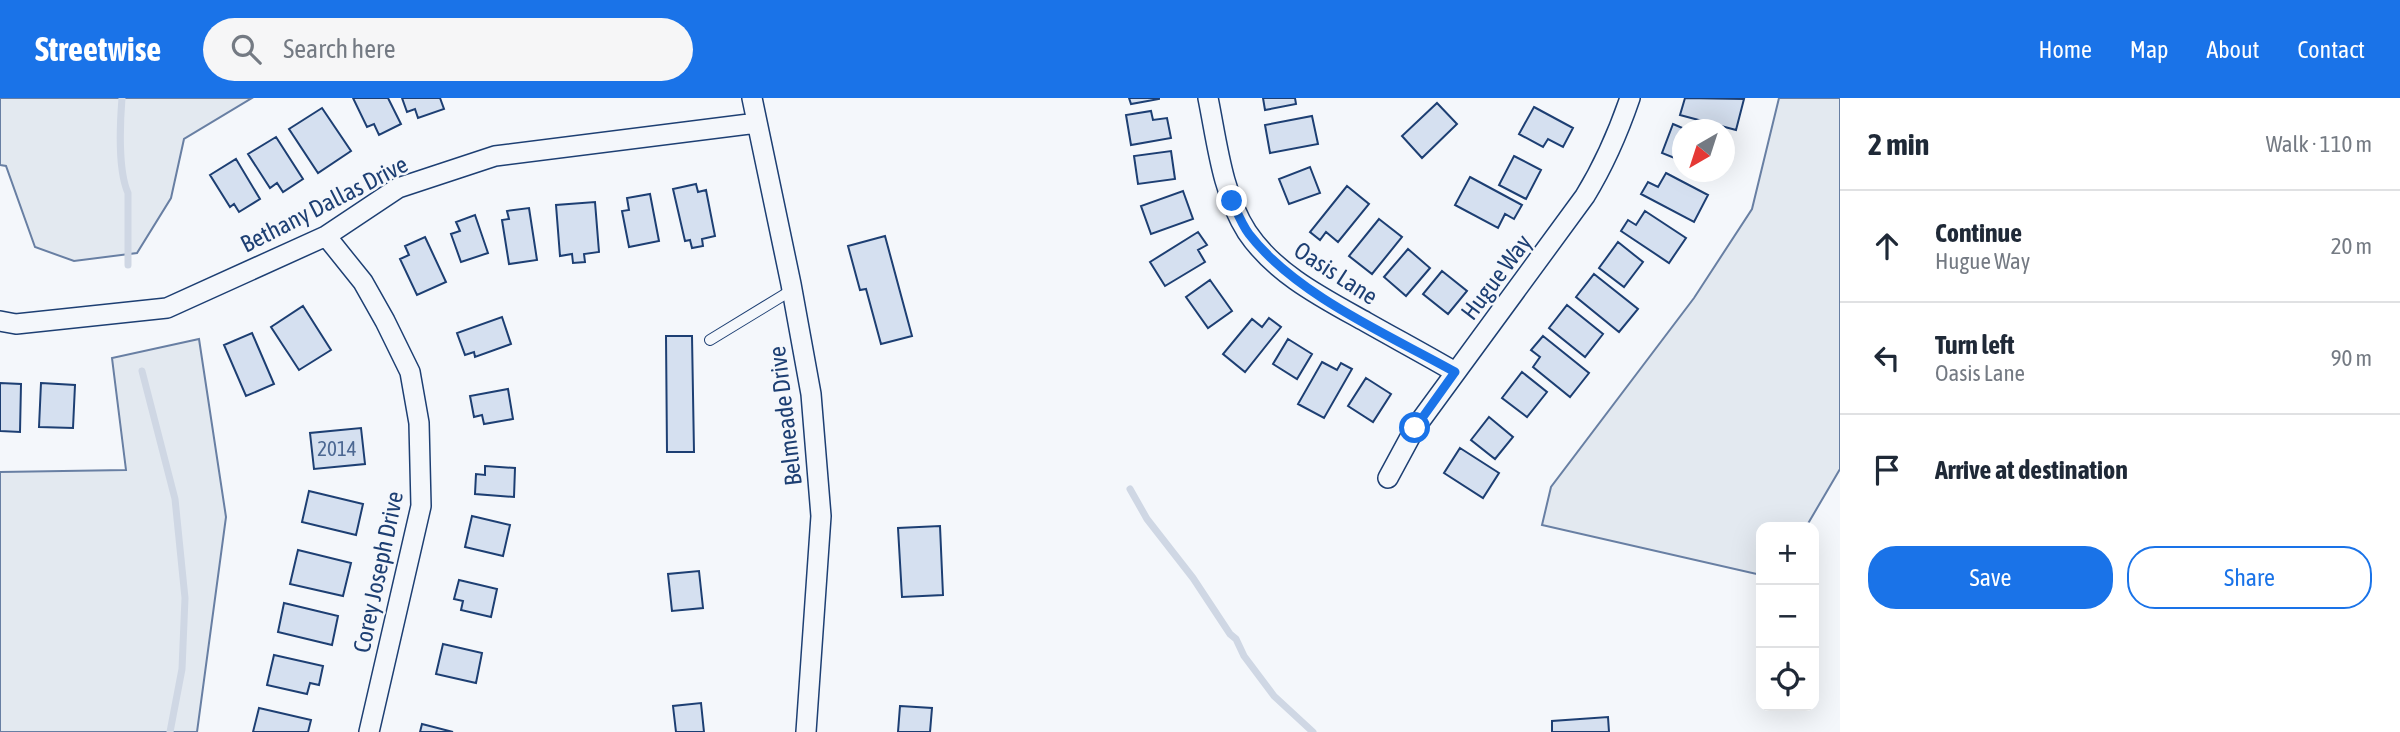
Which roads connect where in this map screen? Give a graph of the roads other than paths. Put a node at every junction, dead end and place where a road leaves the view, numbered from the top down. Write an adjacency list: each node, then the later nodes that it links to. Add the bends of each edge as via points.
1 (752, 98): 4 (street, Belmeade Drive)
2 (1208, 98): 9 (street, Oasis Lane, via 1232,201 1247,232 1268,257 1298,283)
3 (1630, 98): 9 (street, Hugue Way, via 1585,197)
4 (757, 123): 5 (street, Bethany Dallas Drive, via 495,156 398,188); 6 (street, Belmeade Drive)
5 (326, 236): 7 (street, Bethany Dallas Drive, via 167,308 16,324); 11 (street, Corey Joseph Drive, via 363,282 385,321 410,372 419,423 421,506)
6 (792, 290): 8 (lane); 12 (street, Belmeade Drive, via 811,394 821,516)
7 (0, 321)
8 (710, 340)
9 (1455, 372): 10 (street, Hugue Way, via 1415,428)
10 (1388, 478)
11 (369, 732)
12 (806, 732)

